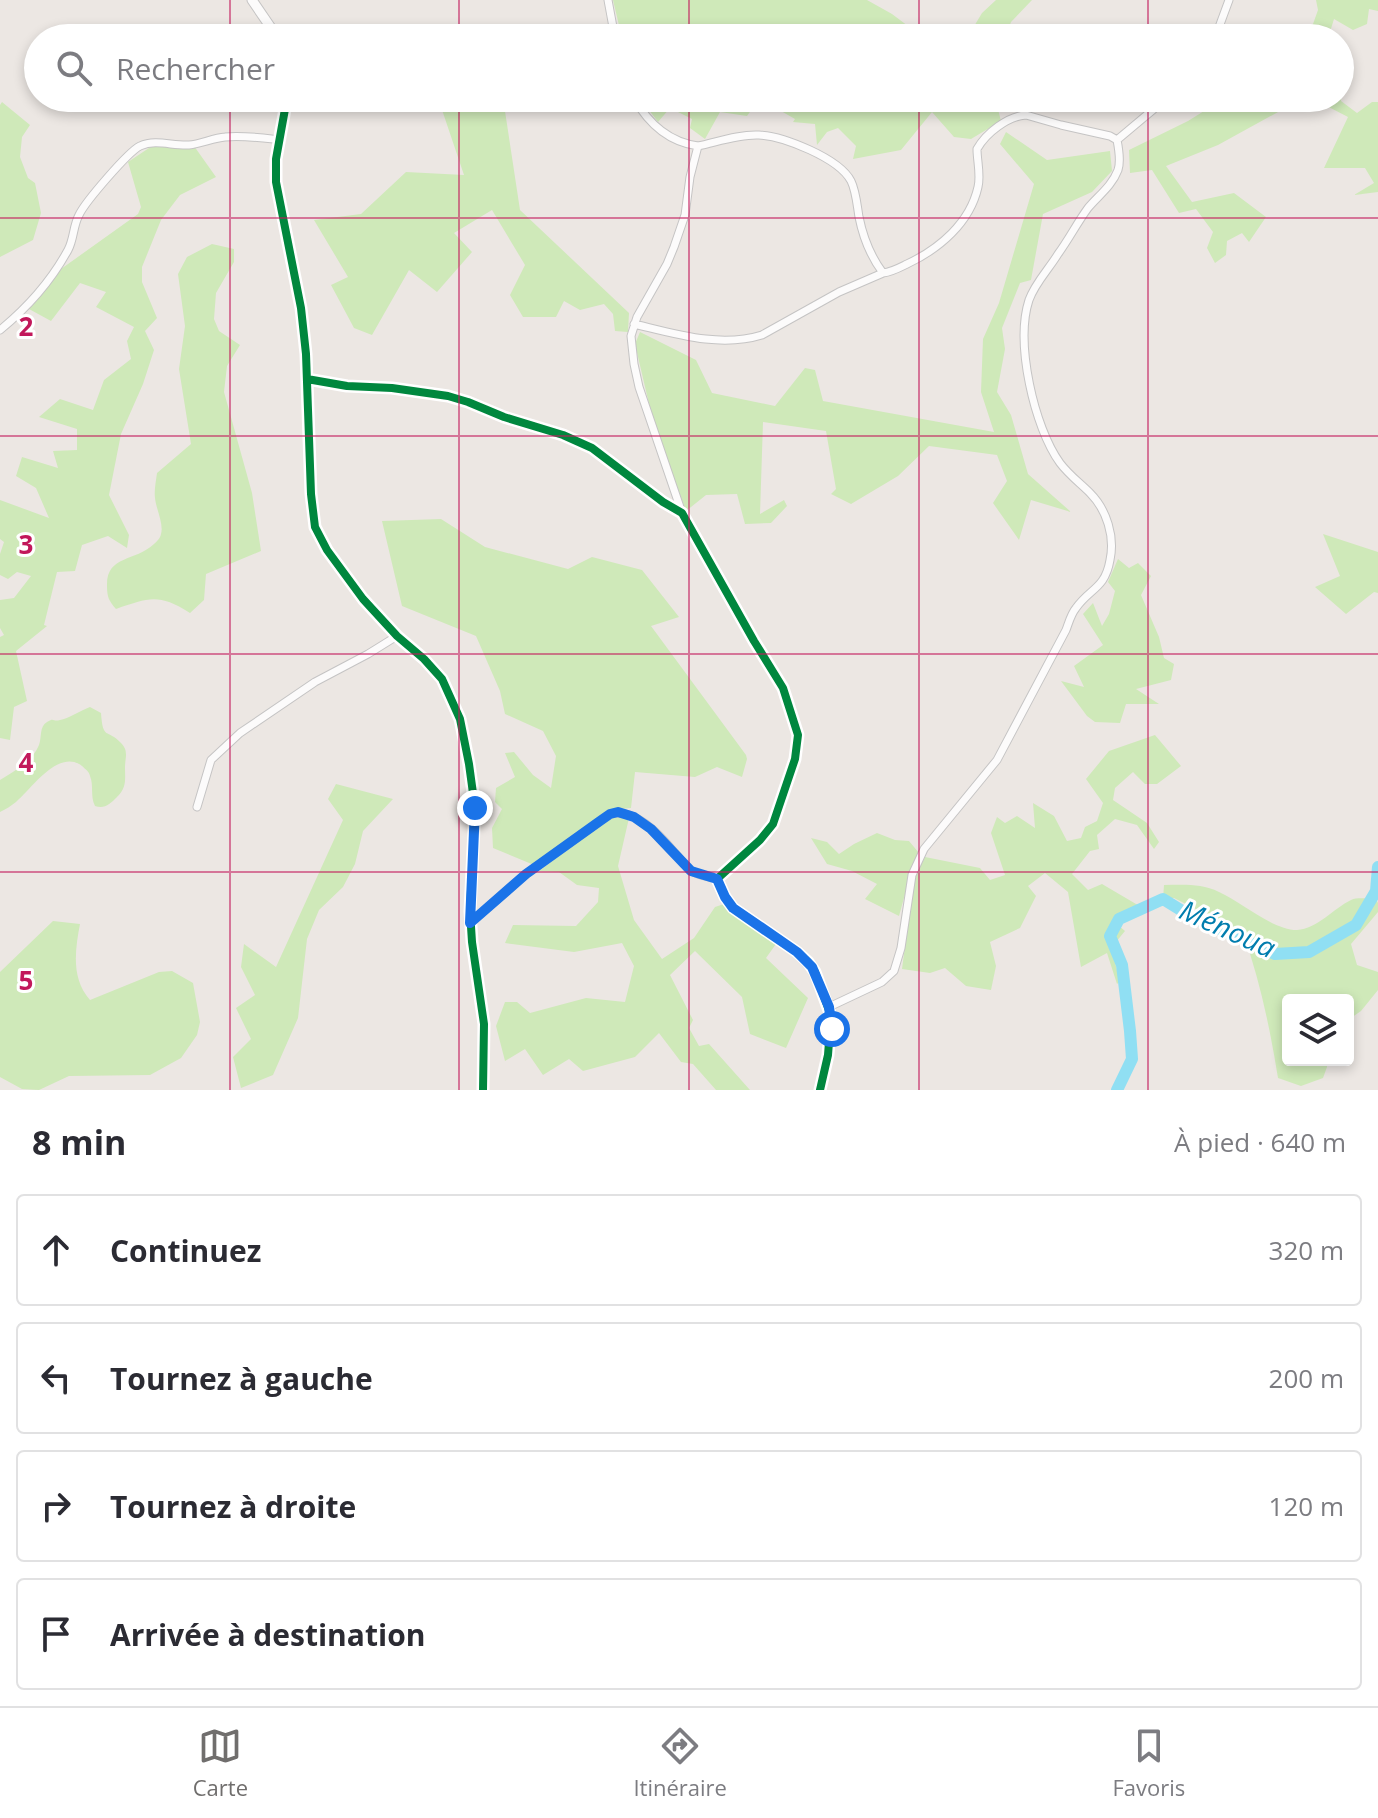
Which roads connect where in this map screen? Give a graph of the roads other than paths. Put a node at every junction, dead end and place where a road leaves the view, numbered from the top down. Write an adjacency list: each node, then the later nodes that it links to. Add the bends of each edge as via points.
1 (252, 0): 4 (street)
2 (608, 0): 5 (street)
3 (1229, 0): 6 (street)
4 (268, 24)
5 (612, 24)
6 (1222, 24)
7 (285, 112): 10 (street)
8 (643, 112): 12 (street, via 666,135)
9 (1150, 112): 11 (street)
10 (281, 140): 17 (street, via 224,137 190,145 150,143 129,153 84,205 70,245 48,279); 18 (street, via 276,182 299,291)
11 (1117, 140): 15 (street, via 1026,115 1010,120 977,149 977,190 948,237 927,254); 24 (street, via 1119,163 1113,180 1081,218 1029,298 1025,322 1029,385 1049,444 1107,518 1112,548 1108,571 1072,613 997,760 924,849 912,875 894,971)
12 (688, 145): 13 (street); 14 (street)
13 (698, 146): 14 (street); 15 (street, via 757,134 836,163 851,182 862,233)
14 (694, 156): 16 (street, via 674,247)
15 (883, 273): 16 (street, via 748,339 717,341)
16 (634, 324): 19 (street, via 631,346 639,387)
17 (0, 330)
18 (307, 379): 19 (street, via 448,396 563,435 600,453); 20 (street, via 315,527 345,575)
19 (682, 513): 22 (street, via 783,688 798,735 773,824)
20 (397, 636): 21 (street, via 240,733 211,760); 23 (street, via 442,679 460,719 475,808)
21 (197, 807)
22 (717, 879): 23 (street, via 691,871 651,829 618,812 526,874); 24 (street, via 733,908 808,962)
23 (470, 923): 25 (street, via 484,1024)
24 (829, 1007): 26 (street, via 832,1029)
25 (483, 1090)
26 (820, 1090)

